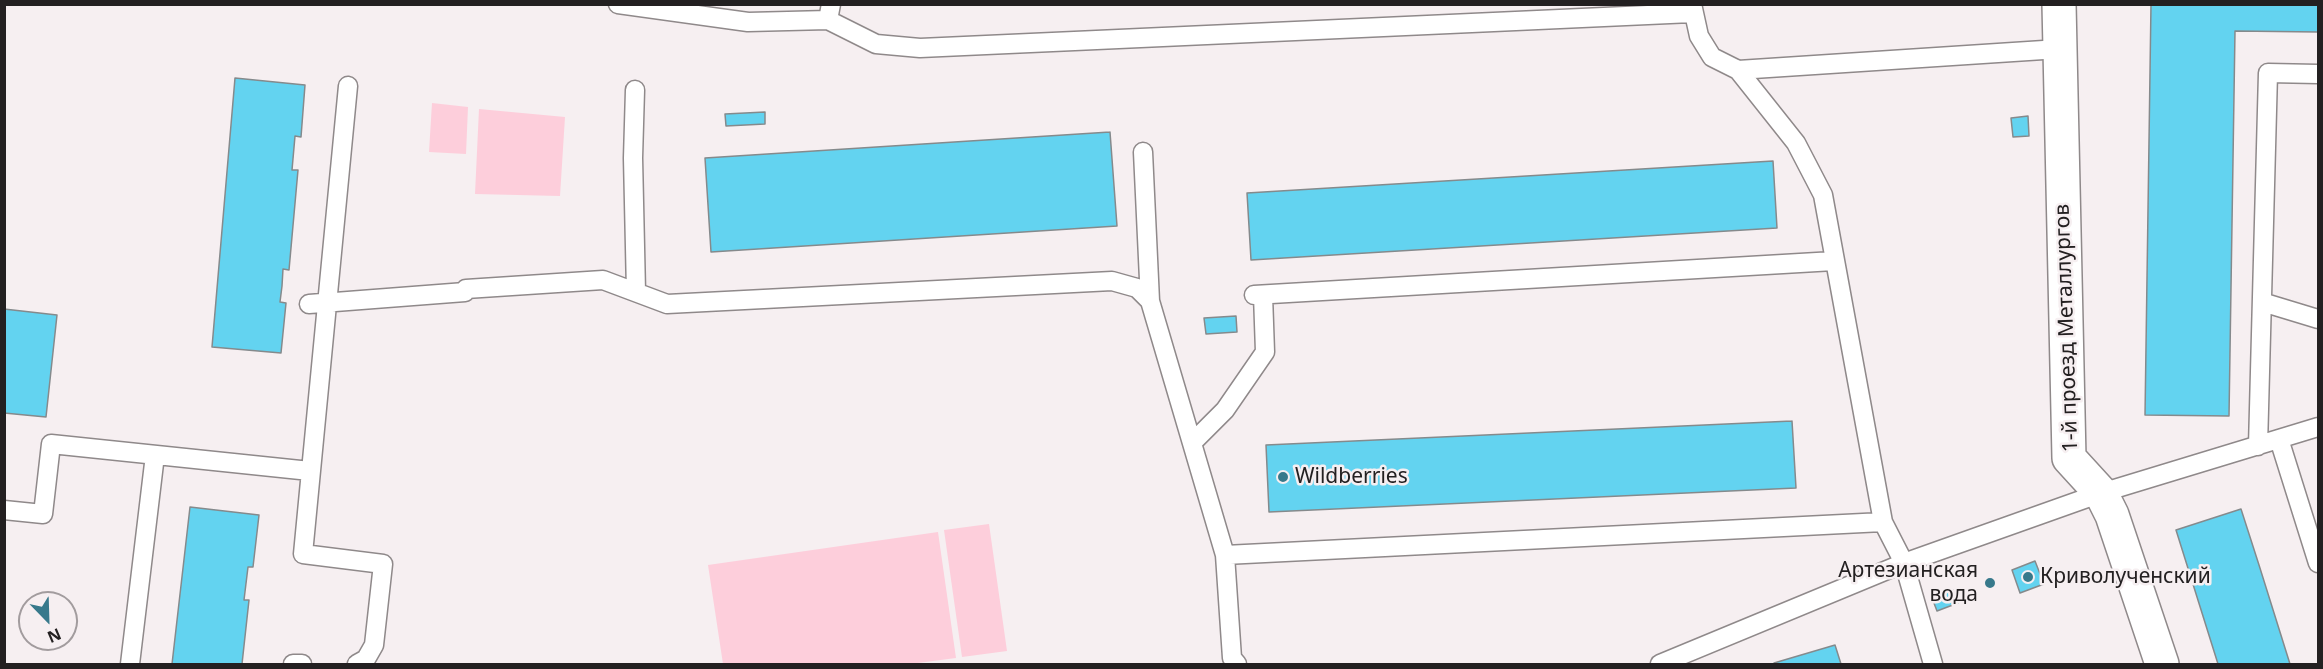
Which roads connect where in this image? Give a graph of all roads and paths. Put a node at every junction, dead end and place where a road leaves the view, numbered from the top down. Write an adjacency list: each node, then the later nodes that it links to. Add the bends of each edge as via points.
1 (618, 4): 5 (lane, via 748,22)
2 (2059, 4): 6 (street, 1-й проезд Металлургов)
3 (1692, 9): 4 (lane); 7 (lane, via 1699,36 1712,57)
4 (1602, 11): 5 (lane, via 920,48 876,44)
5 (830, 12)
6 (2059, 49): 7 (lane); 24 (street, 1-й проезд Металлургов, via 2069,458)
7 (1738, 70): 12 (lane, via 1796,143 1823,195)
8 (2319, 74): 15 (lane, via 2268,74)
9 (348, 86): 16 (lane)
10 (635, 90): 13 (lane)
11 (1143, 152): 14 (lane)
12 (1834, 261): 20 (lane, via 1258,295 1265,352 1225,410); 26 (lane)
13 (636, 292): 14 (lane, via 667,304 1112,281 1137,288); 16 (lane, via 603,280)
14 (1150, 301): 20 (lane)
15 (2262, 302): 17 (lane); 21 (lane)
16 (318, 304): 23 (lane)
17 (2319, 319)
18 (2319, 428): 19 (lane)
19 (2279, 440): 21 (lane); 29 (lane)
20 (1192, 443): 27 (lane)
21 (2258, 446): 24 (lane)
22 (155, 455): 23 (lane); 25 (lane, via 51,444 43,514); 31 (lane)
23 (310, 471): 34 (lane, via 303,554 383,564 374,645 366,659)
24 (2101, 493): 28 (lane); 37 (street, 1-й проезд Металлургов, via 2112,514)
25 (4, 510)
26 (1883, 522): 27 (lane); 28 (lane)
27 (1226, 555): 30 (lane)
28 (1904, 563): 35 (lane); 36 (lane)
29 (2319, 563)
30 (1235, 662)
31 (130, 664)
32 (293, 664): 33 (lane)
33 (302, 664)
34 (357, 664)
35 (1660, 664)
36 (1933, 664)
37 (2162, 664)

